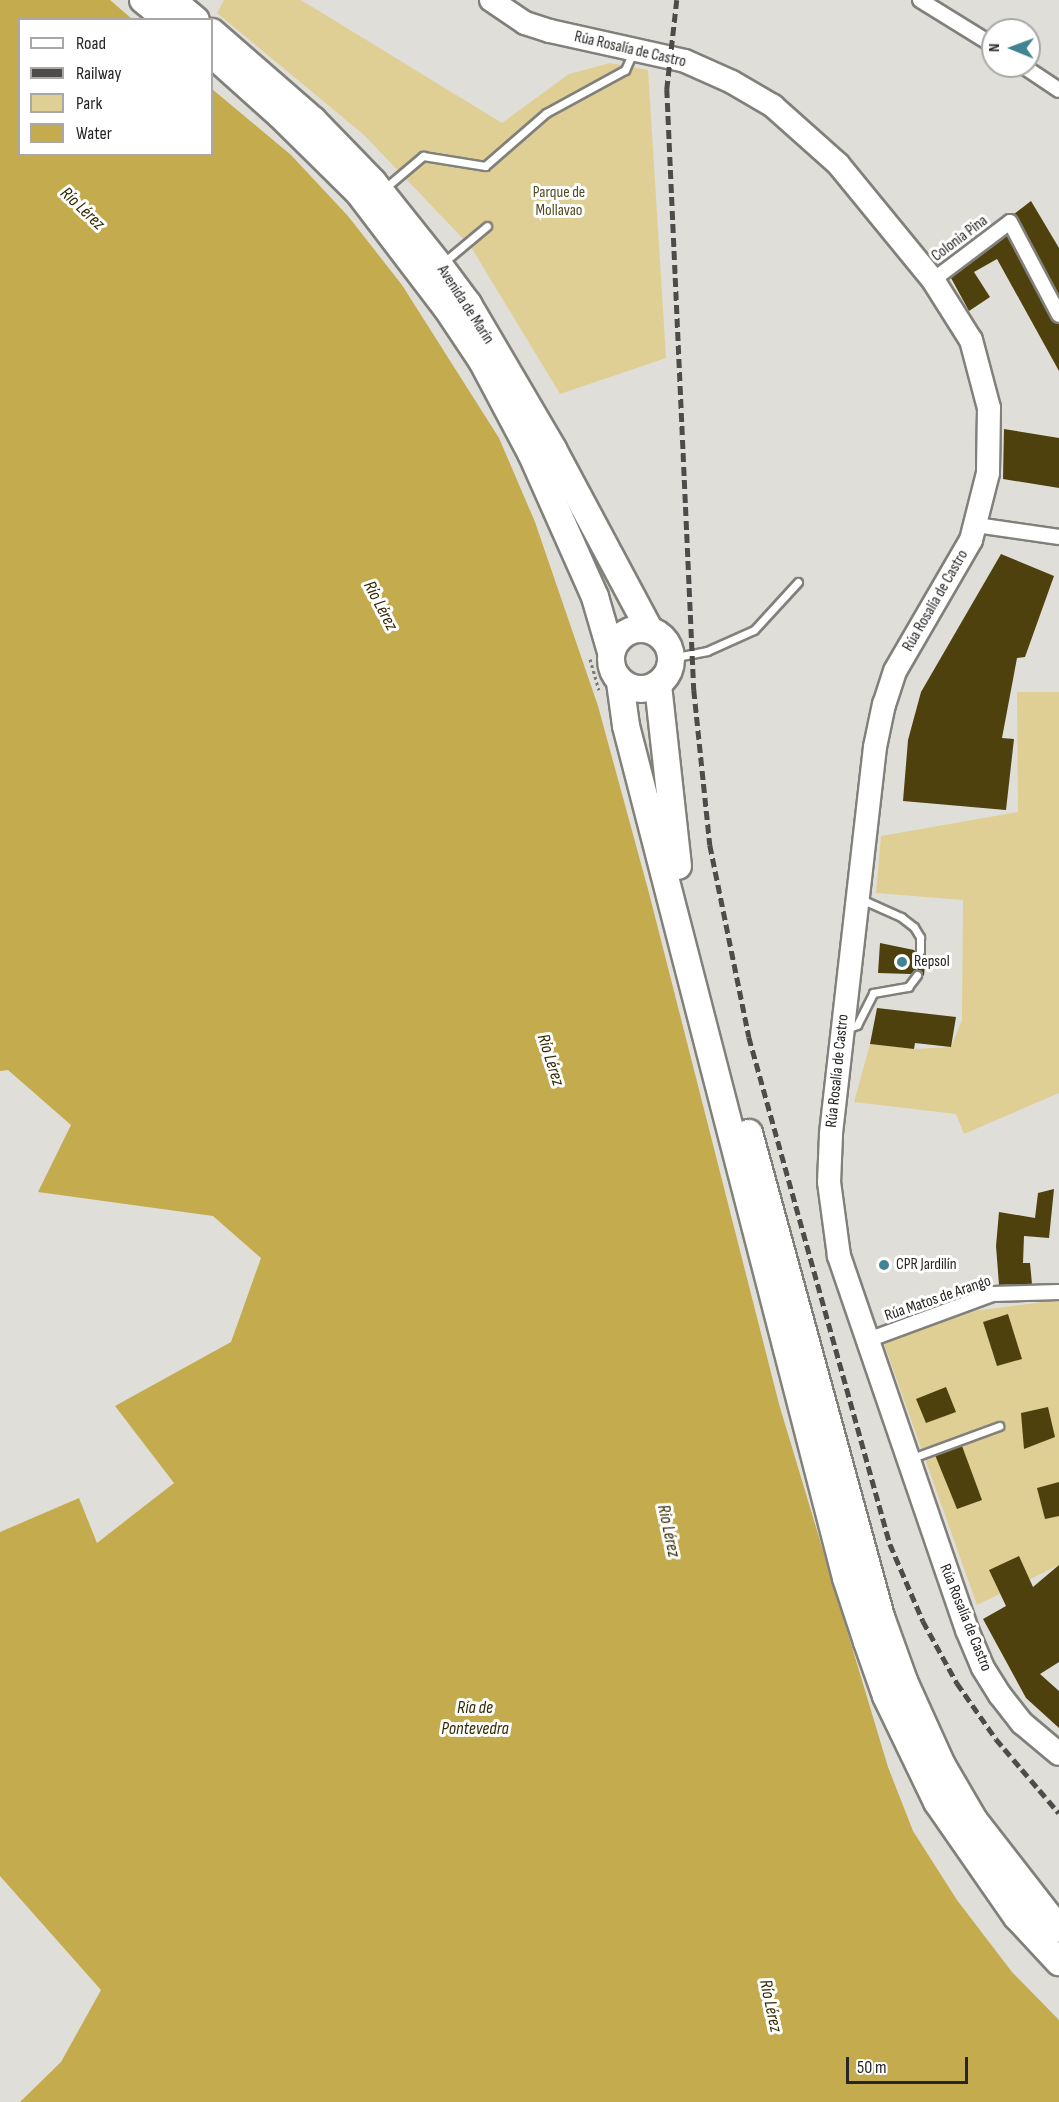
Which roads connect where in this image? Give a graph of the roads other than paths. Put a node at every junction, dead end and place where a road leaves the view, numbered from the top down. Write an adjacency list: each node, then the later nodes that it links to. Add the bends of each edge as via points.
1 (143, 0): 5 (highway)
2 (172, 0): 6 (highway)
3 (491, 0): 9 (main road, Rúa Rosalía de Castro, via 525,23)
4 (920, 0): 8 (street)
5 (166, 18)
6 (194, 18)
7 (213, 33): 13 (highway, Avenida de Marín, via 313,120)
8 (981, 38)
9 (634, 49): 13 (lane, via 625,70 546,112 485,166 423,156); 16 (main road, Rúa Rosalía de Castro, via 685,61 732,81 773,106 838,164)
10 (213, 55): 22 (highway, Avenida de Marín, via 359,193 482,361 531,453 596,597)
11 (1041, 78): 12 (street)
12 (1059, 90)
13 (381, 191): 15 (highway, Avenida de Marín)
14 (487, 226): 15 (lane)
15 (439, 265): 21 (highway, Avenida de Marín, via 468,304 553,449)
16 (933, 280): 17 (street, Colonia Pina, via 1010,222); 18 (main road, Rúa Rosalía de Castro, via 971,340 989,408 988,473)
17 (1059, 315)
18 (976, 525): 19 (street); 26 (main road, Rúa Rosalía de Castro, via 895,671 884,704 874,747)
19 (1059, 537)
20 (798, 582): 23 (lane, via 754,630 707,651)
21 (649, 629): 22 (highway, via 629,631); 23 (highway, via 665,640)
22 (611, 652): 24 (highway, via 612,669)
23 (671, 658): 25 (highway, via 670,668)
24 (620, 682): 25 (highway, via 639,690); 36 (highway, via 626,726 843,1566 867,1642 886,1696 937,1802 1017,1917)
25 (658, 685): 35 (highway, via 670,821 681,881 881,1617 904,1681 942,1765 974,1820)
26 (858, 896): 27 (lane, via 870,906 901,916 914,927 920,937); 29 (main road, Rúa Rosalía de Castro)
27 (920, 951)
28 (916, 975): 29 (lane, via 908,987 873,993 857,1024)
29 (843, 1032): 31 (main road, Rúa Rosalía de Castro, via 829,1182 839,1256)
30 (1059, 1292): 31 (street, Rúa Matos de Arango, via 993,1294)
31 (865, 1341): 33 (main road, Rúa Rosalía de Castro)
32 (999, 1426): 33 (lane)
33 (907, 1460): 34 (main road, Rúa Rosalía de Castro, via 983,1668 1022,1723)
34 (1059, 1754)
35 (1055, 1925)
36 (1059, 1962)

